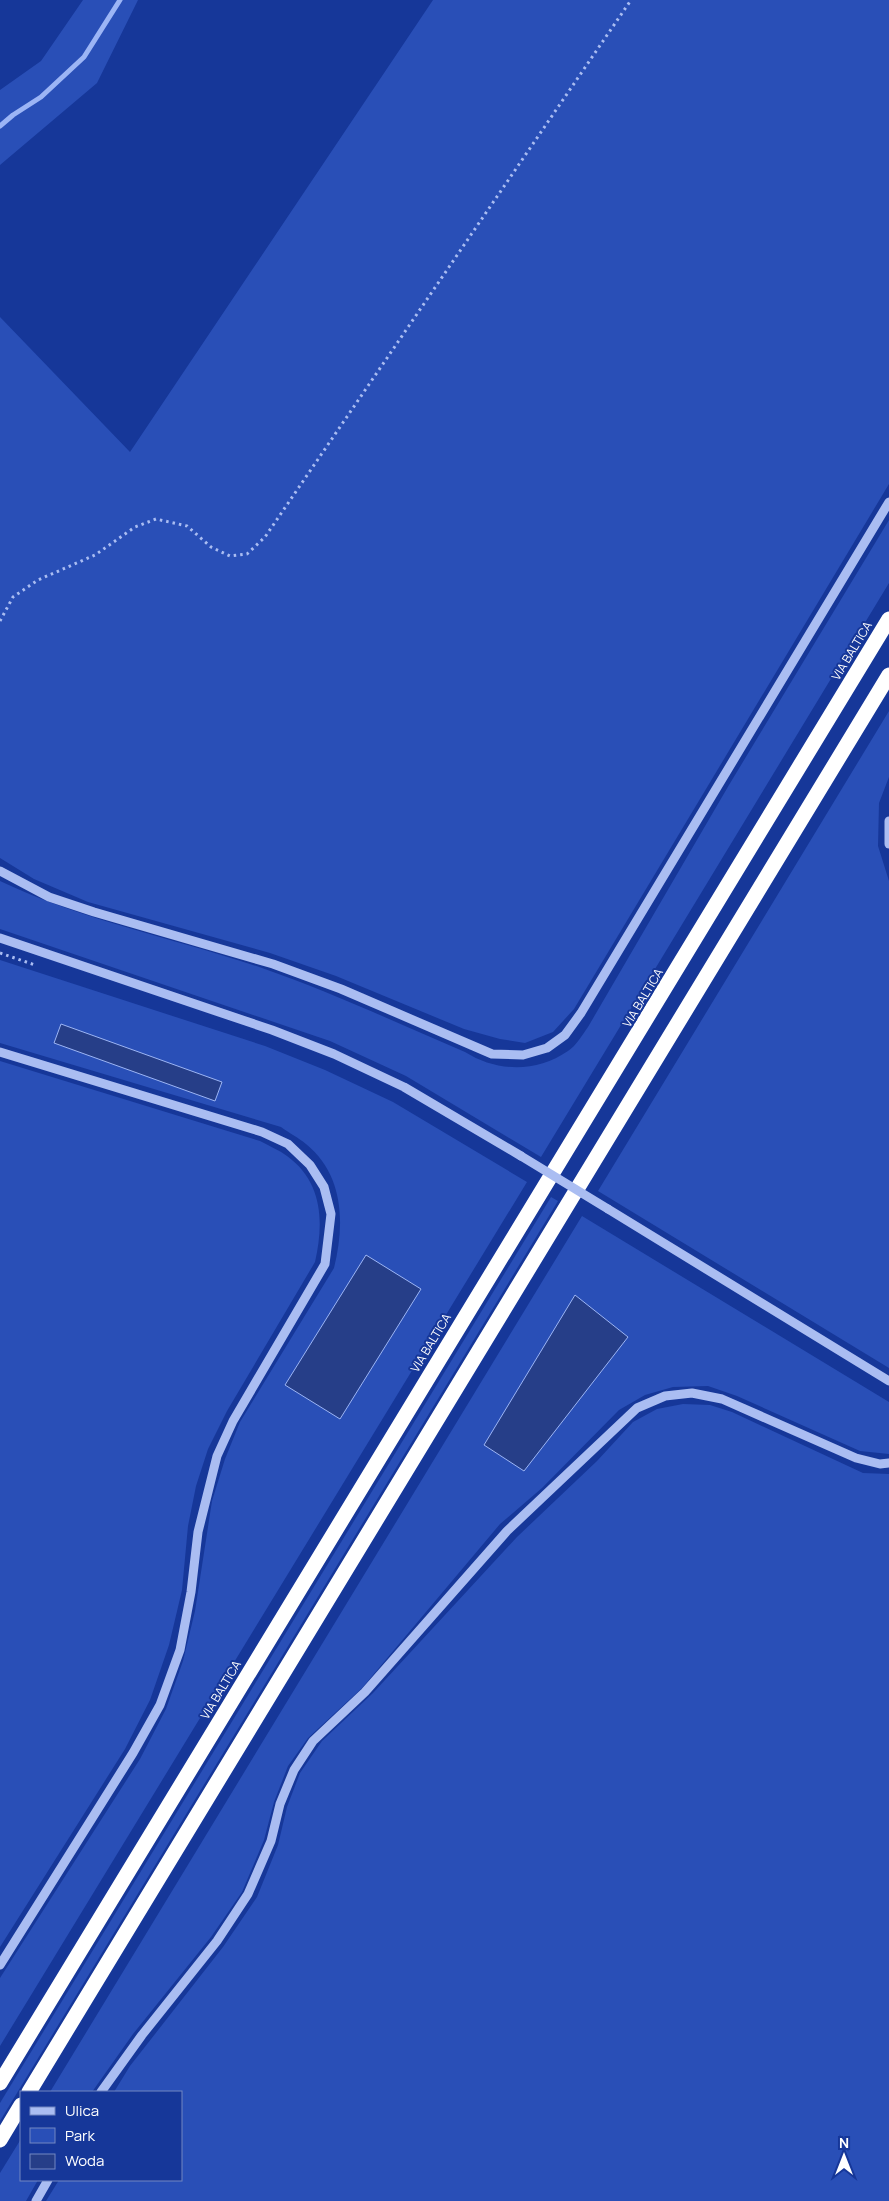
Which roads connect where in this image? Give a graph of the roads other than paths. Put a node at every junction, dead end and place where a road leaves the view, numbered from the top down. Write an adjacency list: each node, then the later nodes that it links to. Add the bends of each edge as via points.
1 (889, 502): 6 (street, via 581,1013 565,1035 547,1048 523,1056 492,1054 341,989 273,964 49,897)
2 (889, 620): 12 (highway, VIA BALTICA)
3 (889, 675): 13 (highway)
4 (889, 821): 5 (street)
5 (889, 844)
6 (0, 872)
7 (0, 938): 9 (street, bridge, via 272,1030 334,1054 404,1087)
8 (0, 1052): 11 (street, via 262,1132 288,1144 310,1165 324,1186 331,1214 325,1264 233,1420 217,1456 198,1532 180,1650 160,1705)
9 (889, 1381)
10 (889, 1463): 14 (street, via 856,1458 722,1400 692,1393 665,1396 637,1408 507,1530 366,1692 313,1741 294,1770 280,1804 271,1841 248,1894 218,1941)
11 (0, 1965)
12 (0, 2083)
13 (30, 2091)
14 (102, 2091)
15 (20, 2107): 16 (highway)
16 (0, 2140)
17 (47, 2181): 18 (street)
18 (36, 2201)

